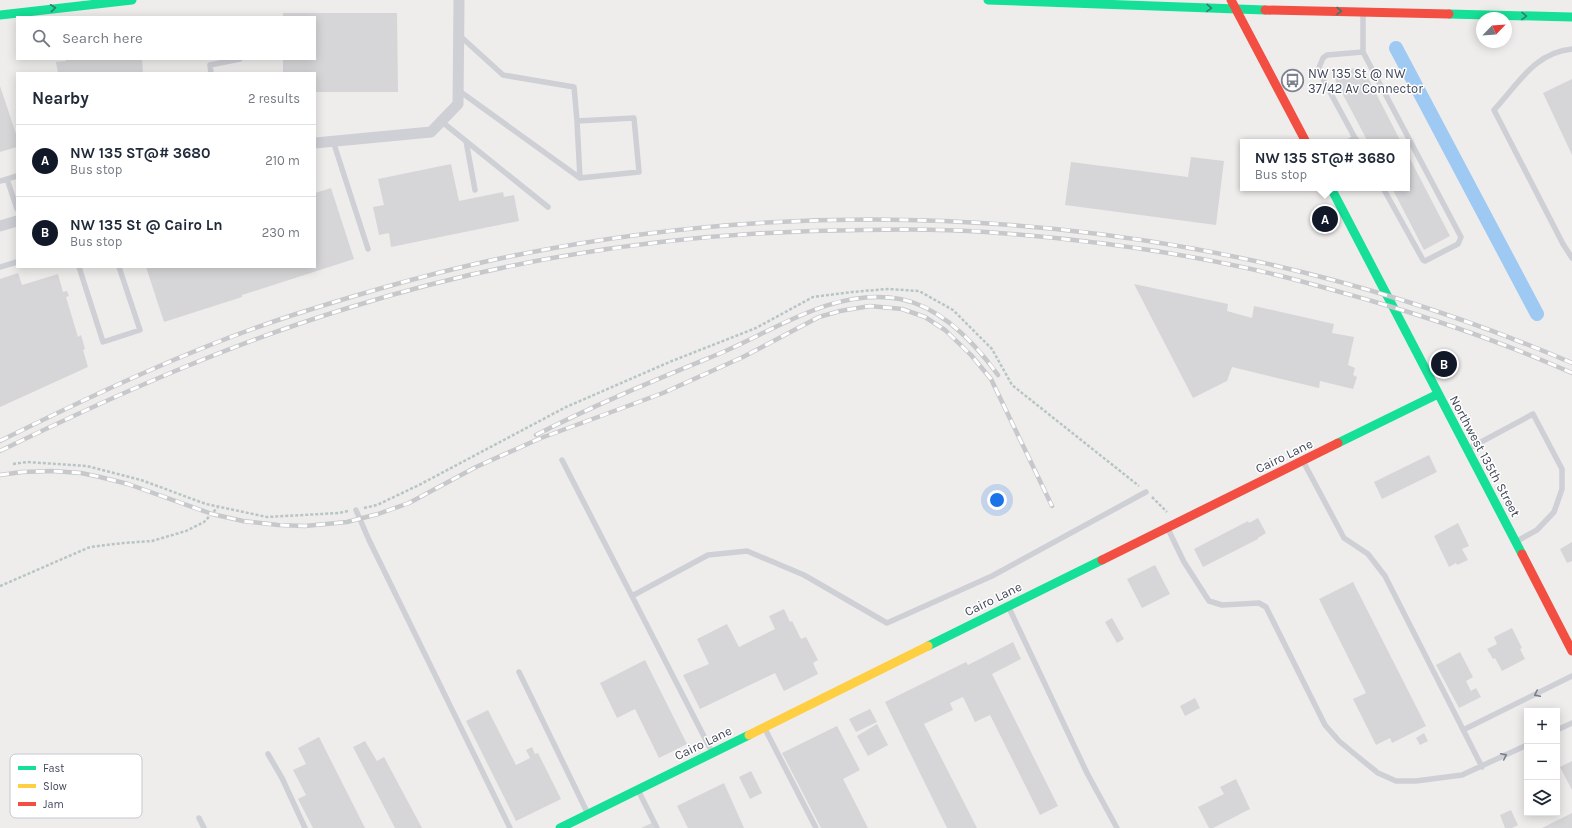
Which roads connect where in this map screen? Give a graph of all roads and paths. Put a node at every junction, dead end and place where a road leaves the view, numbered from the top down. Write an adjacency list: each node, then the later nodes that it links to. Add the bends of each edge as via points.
1 (132, 0): 7 (main road, one-way to 1)
2 (459, 0): 9 (street)
3 (988, 0): 5 (main road, one-way to 5)
4 (1231, 0): 5 (main road)
5 (1235, 9): 6 (main road, one-way to 6); 17 (main road)
6 (1363, 11): 8 (main road, one-way to 8); 11 (lane)
7 (0, 15)
8 (1572, 17)
9 (458, 34): 14 (street); 16 (lane, via 503,75 574,87)
10 (1572, 49): 36 (lane, via 1542,58 1515,84 1494,110)
11 (1363, 52): 18 (lane, via 1327,55 1318,70); 19 (lane)
12 (235, 60): 13 (lane, via 210,65)
13 (211, 72)
14 (458, 90): 15 (street, via 458,104); 25 (lane)
15 (441, 121): 20 (street, via 431,132); 21 (lane)
16 (576, 121): 25 (lane); 25 (lane, via 634,118 639,172)
17 (1304, 139)
18 (1356, 139)
19 (1409, 139)
20 (333, 141): 23 (street); 35 (lane)
21 (466, 141): 28 (lane); 32 (lane)
22 (1410, 141): 30 (lane, via 1461,237 1458,244 1423,260)
23 (316, 143)
24 (16, 176): 26 (lane)
25 (580, 178)
26 (8, 179): 27 (lane); 31 (lane)
27 (0, 181)
28 (475, 190)
29 (1333, 191): 41 (main road, Northwest 135th Street)
30 (1385, 191)
31 (16, 206)
32 (548, 207)
33 (16, 221): 34 (street)
34 (0, 226)
35 (368, 249)
36 (1572, 258)
37 (16, 262): 38 (lane)
38 (0, 267)
39 (79, 268): 40 (lane, via 102,342 140,330)
40 (119, 268)
41 (1438, 394): 42 (main road, Northwest 135th Street); 44 (main road, Cairo Lane)
42 (1467, 450): 50 (main road, Northwest 135th Street); 50 (lane, via 1533,414 1562,469 1562,489 1554,512 1537,530)
43 (562, 460): 52 (lane)
44 (1302, 461): 49 (main road, Cairo Lane); 60 (lane, via 1344,538 1368,554 1385,576)
45 (13, 464): 47 (path, via 27,462 87,466 141,480)
46 (1146, 492): 48 (path, via 1012,385 992,349 953,310 919,291 888,289 813,297 756,328 566,407 419,485 377,505); 49 (path, via 1163,508); 52 (lane, via 992,576 887,622 804,575 747,551 708,555)
47 (218, 507): 48 (path, via 268,517); 51 (path, via 204,522 186,531 152,541 90,547)
48 (356, 510): 70 (lane)
49 (1172, 526): 53 (main road, Cairo Lane); 64 (lane, via 1184,562 1209,601 1222,606 1260,603 1266,607 1325,724 1339,741 1378,773 1396,781 1416,781 1462,775)
50 (1515, 542): 54 (main road, Northwest 135th Street)
51 (0, 586)
52 (632, 596): 62 (lane)
53 (1008, 606): 58 (main road, Cairo Lane); 74 (lane, via 1087,773)
54 (1572, 651)
55 (519, 672): 66 (lane)
56 (1572, 676): 60 (lane, one-way to 60)
57 (1572, 723): 59 (lane)
58 (764, 727): 62 (main road, Cairo Lane); 73 (lane)
59 (1560, 729)
60 (1463, 730): 64 (lane)
61 (1524, 746): 64 (lane, one-way to 61)
62 (712, 752): 65 (main road, Cairo Lane)
63 (268, 754): 69 (lane)
64 (1482, 767)
65 (638, 790): 66 (main road, Cairo Lane); 72 (lane)
66 (588, 814): 71 (main road, Cairo Lane)
67 (199, 818): 68 (lane)
68 (204, 828)
69 (305, 828)
70 (510, 828)
71 (560, 828)
72 (657, 828)
73 (816, 828)
74 (1117, 828)

